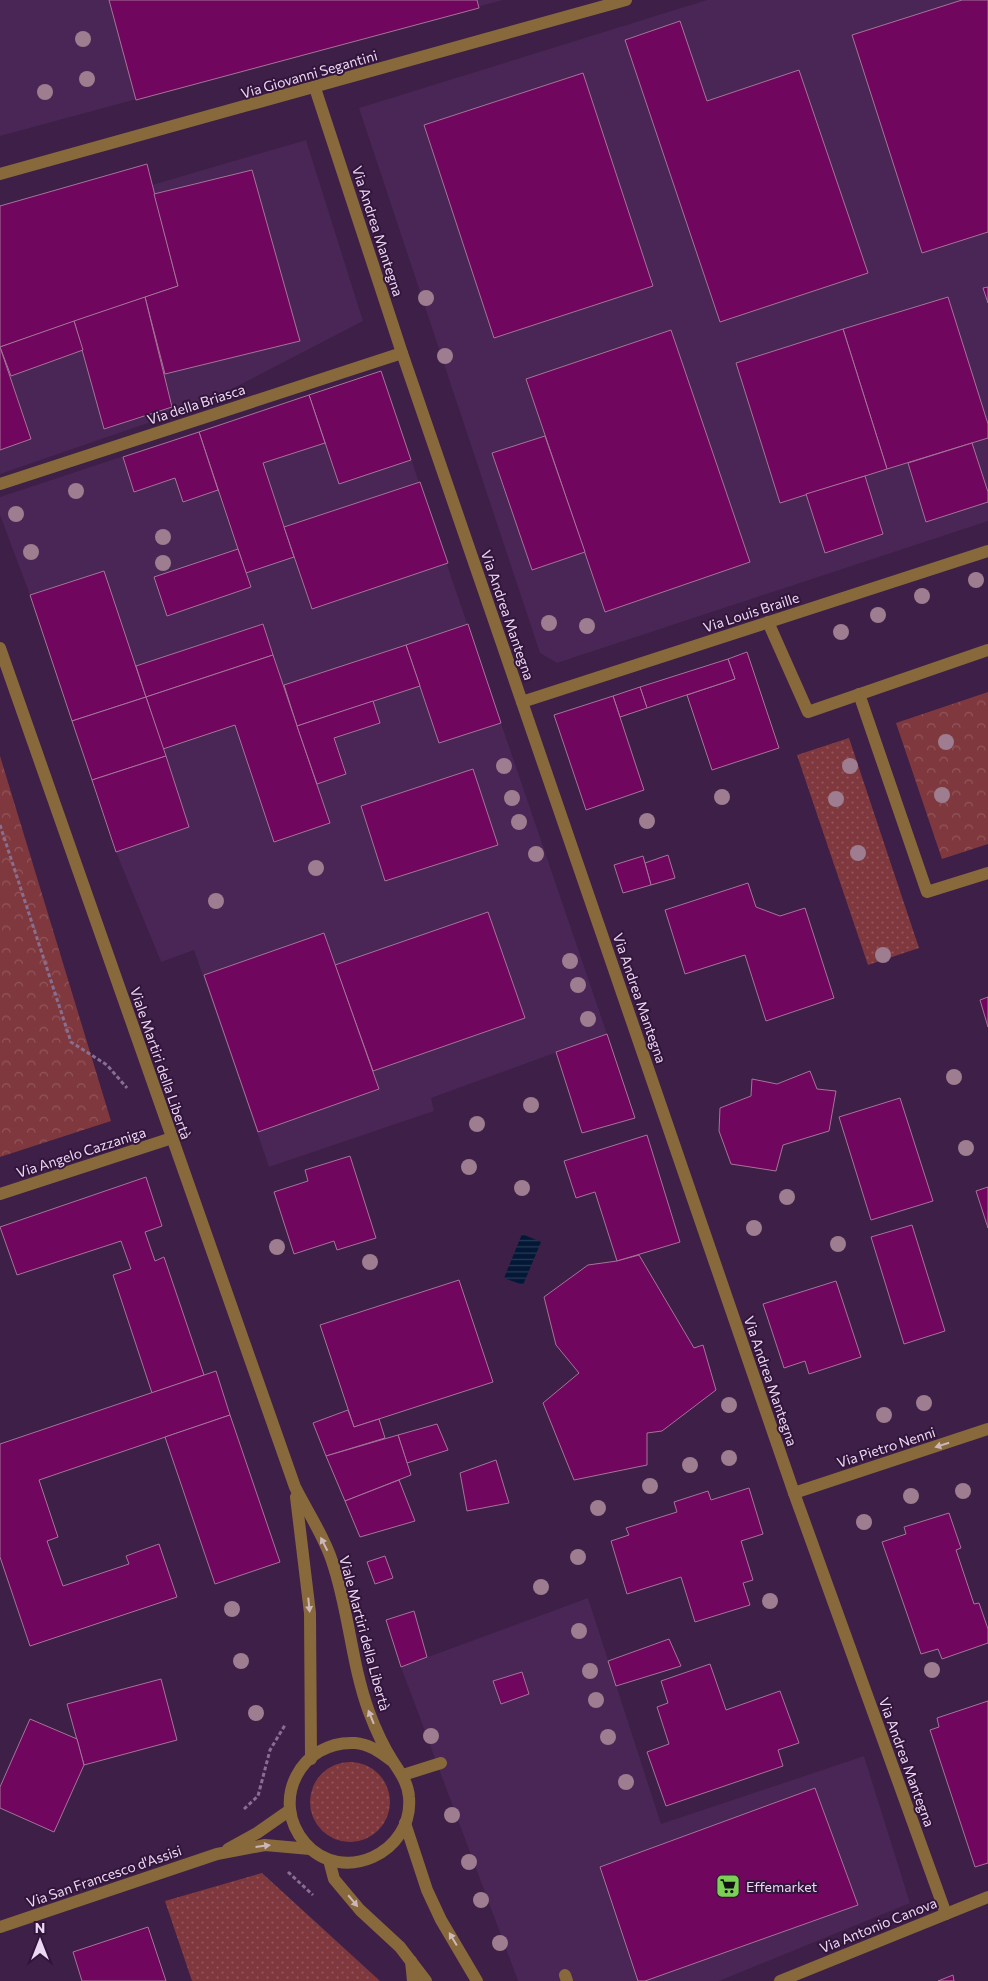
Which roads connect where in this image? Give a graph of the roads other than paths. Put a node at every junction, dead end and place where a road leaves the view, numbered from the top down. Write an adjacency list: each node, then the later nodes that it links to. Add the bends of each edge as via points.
1 (626, 0): 2 (street, Via Giovanni Segantini)
2 (315, 88): 3 (street, Via Giovanni Segantini); 4 (street, Via Andrea Mantegna)
3 (0, 174)
4 (402, 353): 5 (street, Via della Briasca); 11 (street, Via Andrea Mantegna)
5 (0, 484)
6 (988, 551): 7 (street, Via Louis Braille)
7 (768, 622): 10 (street, via 808,712); 11 (street, Via Louis Braille)
8 (0, 648): 13 (street, Viale Martiri della Libertà)
9 (988, 650): 10 (street)
10 (859, 694): 12 (street, via 928,892)
11 (522, 702): 17 (street, Via Andrea Mantegna)
12 (988, 873)
13 (172, 1138): 14 (street, Via Angelo Cazzaniga); 16 (street, Viale Martiri della Libertà)
14 (0, 1194)
15 (988, 1430): 17 (street, Via Pietro Nenni, one-way to 17)
16 (295, 1487): 18 (street, Viale Martiri della Libertà, one-way to 18, via 310,1613); 19 (street, Viale Martiri della Libertà, one-way to 16, via 368,1710 332,1560)
17 (794, 1493): 28 (street, Via Andrea Mantegna)
18 (311, 1759): 19 (street, Viale Martiri della Libertà, via 325,1749 355,1743 375,1749); 22 (street, Viale Martiri della Libertà, via 301,1766 292,1782)
19 (392, 1761): 21 (street, Viale Martiri della Libertà)
20 (441, 1763): 21 (street)
21 (403, 1775): 23 (street, Viale Martiri della Libertà, via 409,1796)
22 (290, 1810): 24 (street, Viale Martiri della Libertà, via 296,1832); 25 (street, Via San Francesco d'Assisi)
23 (405, 1823): 26 (street, Viale Martiri della Libertà, via 389,1849 368,1860 344,1863); 33 (street, Viale Martiri della Libertà, one-way to 23, via 427,1890)
24 (310, 1849): 25 (street, Via San Francesco d'Assisi, one-way to 24, via 265,1845); 26 (street, Viale Martiri della Libertà)
25 (217, 1854): 29 (street, Via San Francesco d'Assisi)
26 (329, 1860): 30 (street, one-way to 30, via 334,1879)
27 (988, 1897): 28 (street, Via Antonio Canova)
28 (946, 1914): 34 (street, Via Antonio Canova)
29 (0, 1927)
30 (411, 1961): 31 (street); 32 (street)
31 (413, 1981)
32 (426, 1981)
33 (477, 1981)
34 (780, 1981)

